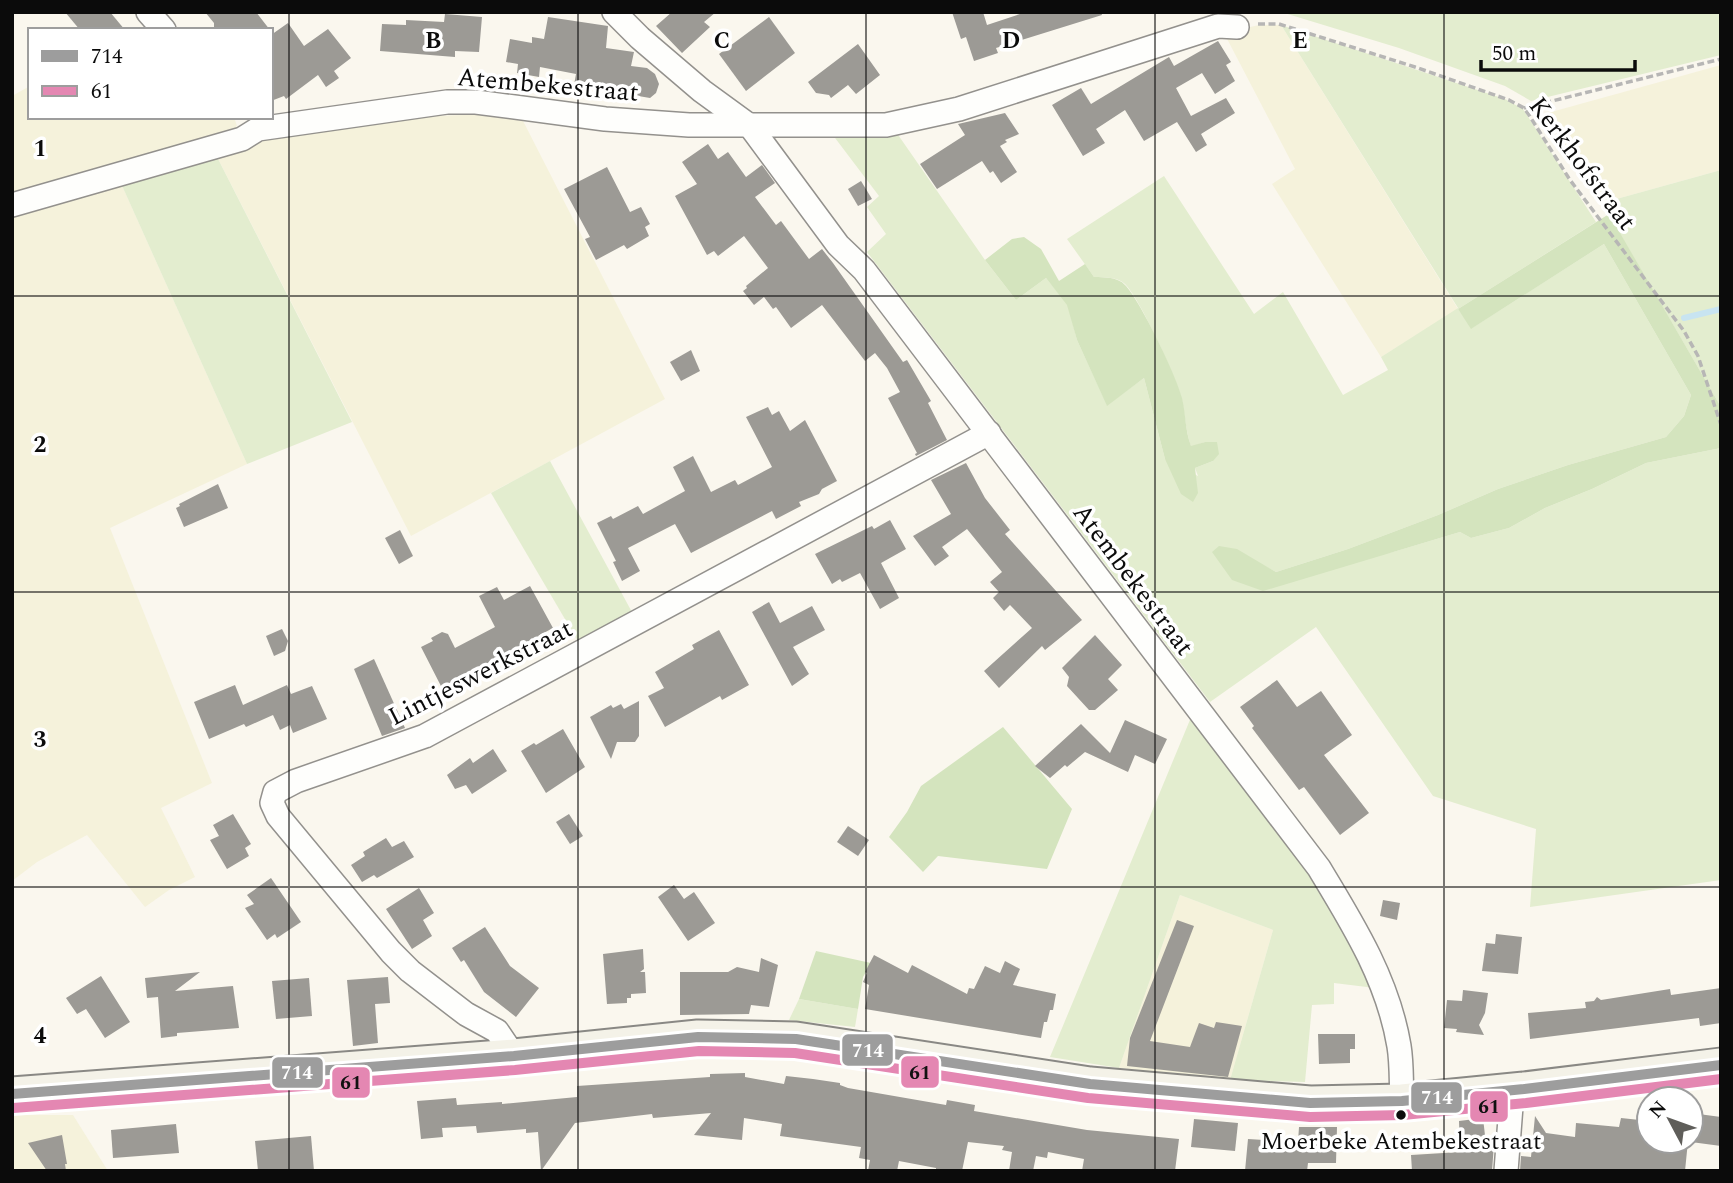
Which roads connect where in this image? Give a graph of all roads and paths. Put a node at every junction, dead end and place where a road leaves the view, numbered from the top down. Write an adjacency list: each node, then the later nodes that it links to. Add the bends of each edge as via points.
1 (148, 12): 4 (street)
2 (614, 12): 8 (street, Atembekestraat, via 702,91)
3 (1237, 27): 6 (path, Kerkhofstraat, via 1279,24); 8 (street, Atembekestraat, via 1218,26 959,109 886,125)
4 (162, 28)
5 (1721, 59): 6 (path)
6 (1524, 108): 10 (path, Kerkhofstraat, via 1570,180 1684,331 1698,356)
7 (251, 123): 8 (street, Atembekestraat, via 286,127 447,102 476,102 605,119); 9 (street, Atembekestraat, via 242,139)
8 (750, 126): 11 (street, Atembekestraat, via 838,245 864,270)
9 (12, 205)
10 (1721, 425)
11 (989, 433): 12 (street, Lintjeswerkstraat, via 425,736 275,792 272,803 278,816 391,951 466,1014 497,1031); 16 (street, Atembekestraat, via 1326,880 1362,937 1387,999 1400,1048)
12 (514, 1056): 15 (main road); 16 (main road, via 698,1037 796,1038 1127,1088 1310,1103)
13 (1721, 1065): 14 (main road)
14 (1509, 1091): 16 (main road); 17 (street)
15 (12, 1094)
16 (1402, 1101)
17 (1506, 1171)

